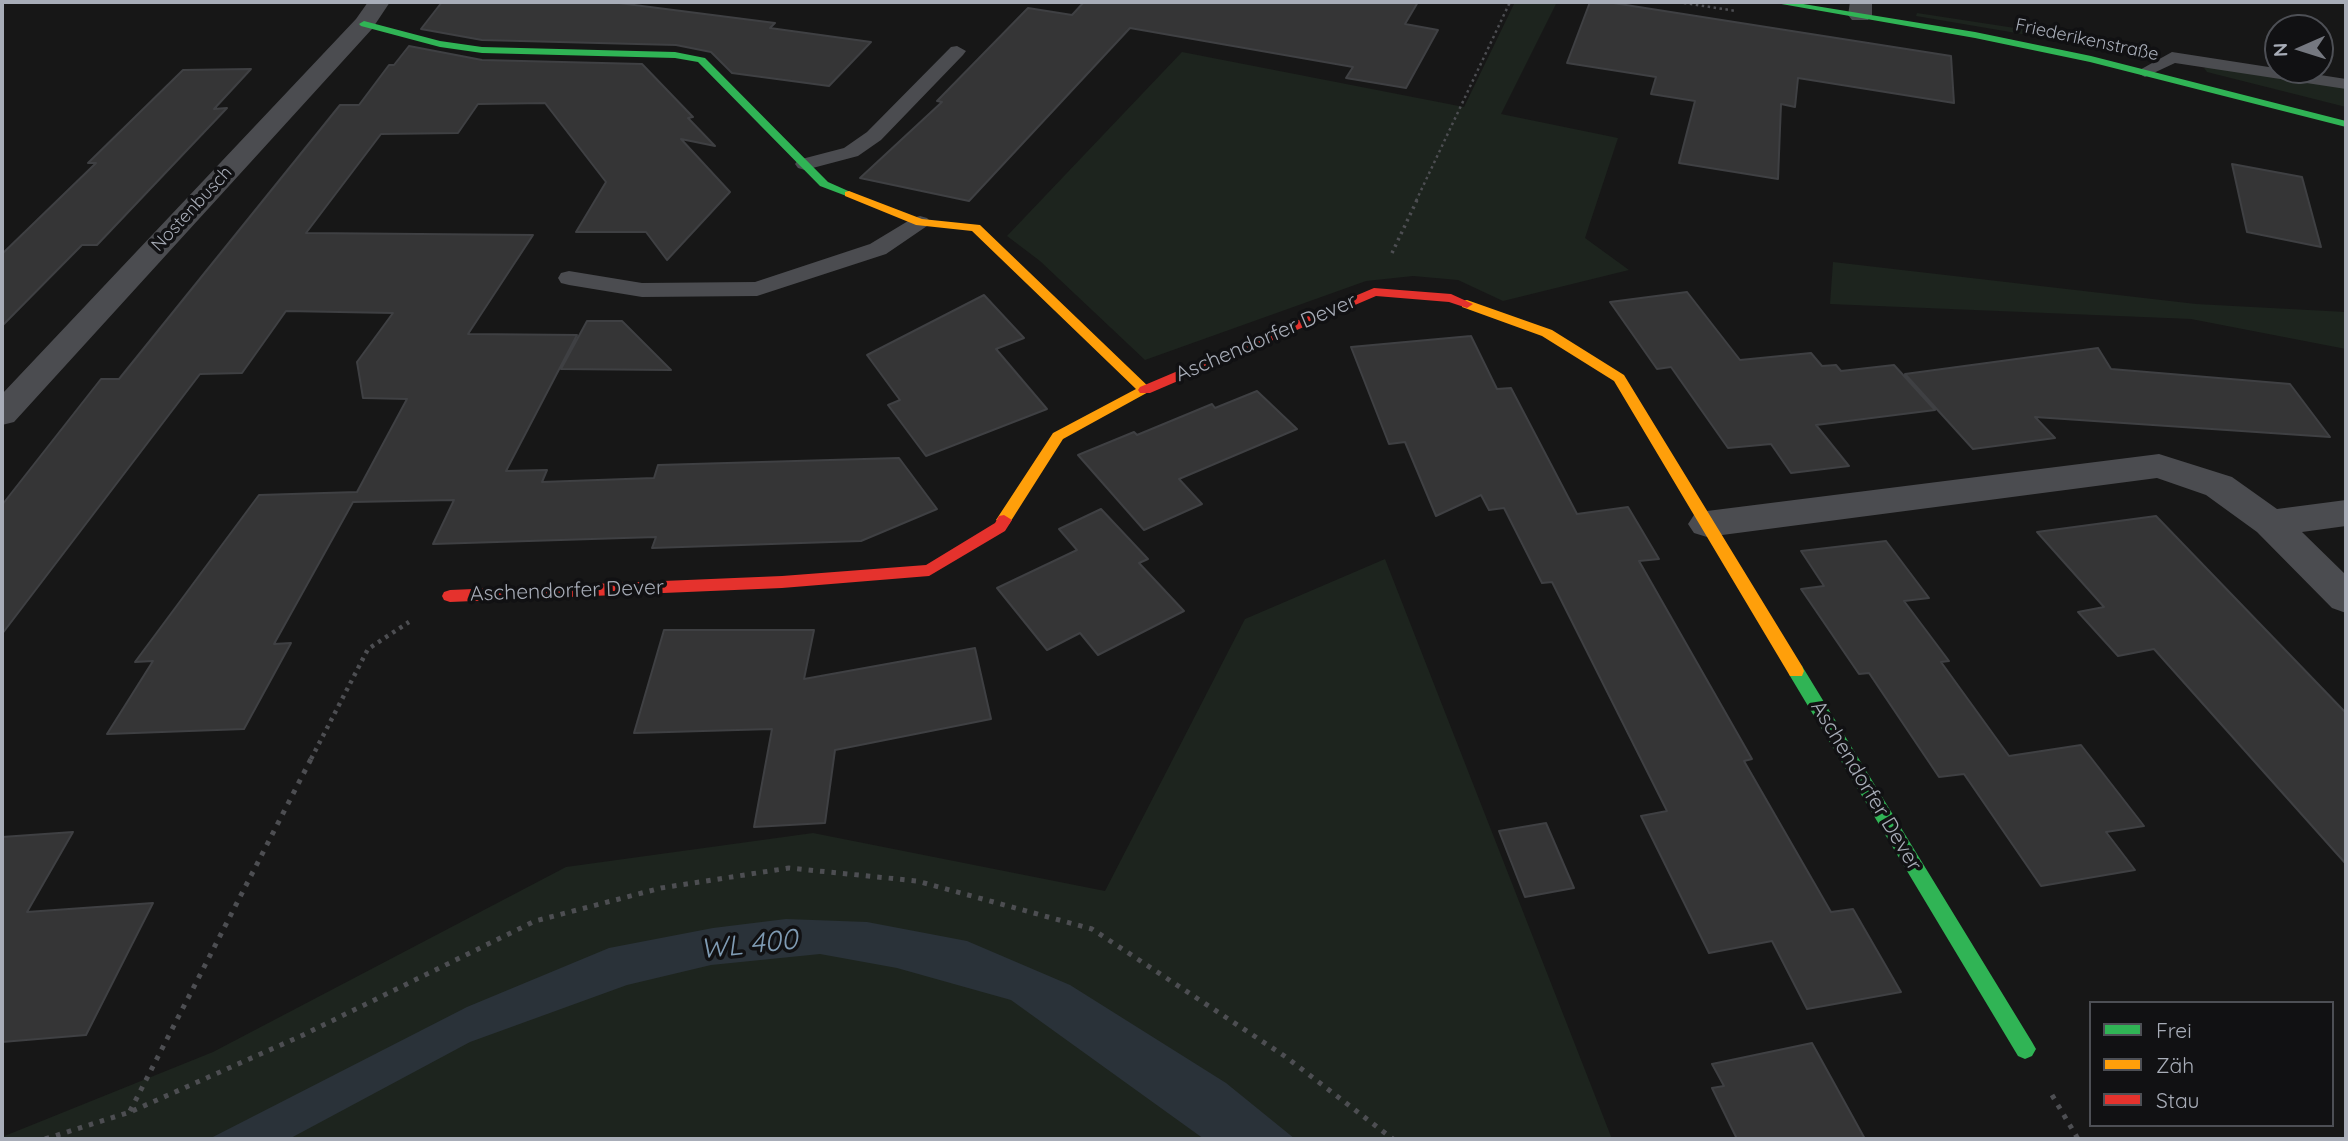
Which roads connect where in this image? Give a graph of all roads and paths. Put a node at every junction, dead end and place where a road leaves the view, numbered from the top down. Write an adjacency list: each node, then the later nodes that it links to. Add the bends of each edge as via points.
1 (1510, 2): 12 (path)
2 (1775, 2): 3 (street, Friederikenstraße)
3 (1860, 8): 6 (street, Friederikenstraße)
4 (371, 13): 9 (street, via 440,44 482,50 675,55 701,61); 14 (street, Nostenbusch)
5 (957, 51): 9 (lane, via 863,144 851,152)
6 (2145, 72): 7 (lane, via 2172,57); 8 (street, Friederikenstraße)
7 (2346, 84)
8 (2346, 124)
9 (805, 164): 10 (street, via 824,184)
10 (920, 222): 11 (lane, via 878,250 757,289 642,290); 13 (street, via 976,228)
11 (569, 278)
12 (1374, 292): 13 (street, Aschendorfer Dever); 17 (street, Aschendorfer Dever, via 1451,298 1547,332 1619,378)
13 (1145, 390): 18 (street, Aschendorfer Dever, via 1058,436 1000,527 929,570 782,582)
14 (2, 414)
15 (2346, 513): 16 (street)
16 (2270, 523): 17 (street, via 2219,486 2159,466); 19 (street)
17 (1707, 524): 20 (street, Aschendorfer Dever)
18 (450, 596): 21 (path, Aschendorfer Dever, via 368,649)
19 (2346, 598)
20 (2025, 1048)
21 (130, 1112): 22 (path); 23 (path, via 301,1036 534,920 662,887 789,868 917,881 1092,929 1286,1056)
22 (45, 1139)
23 (1393, 1139)

